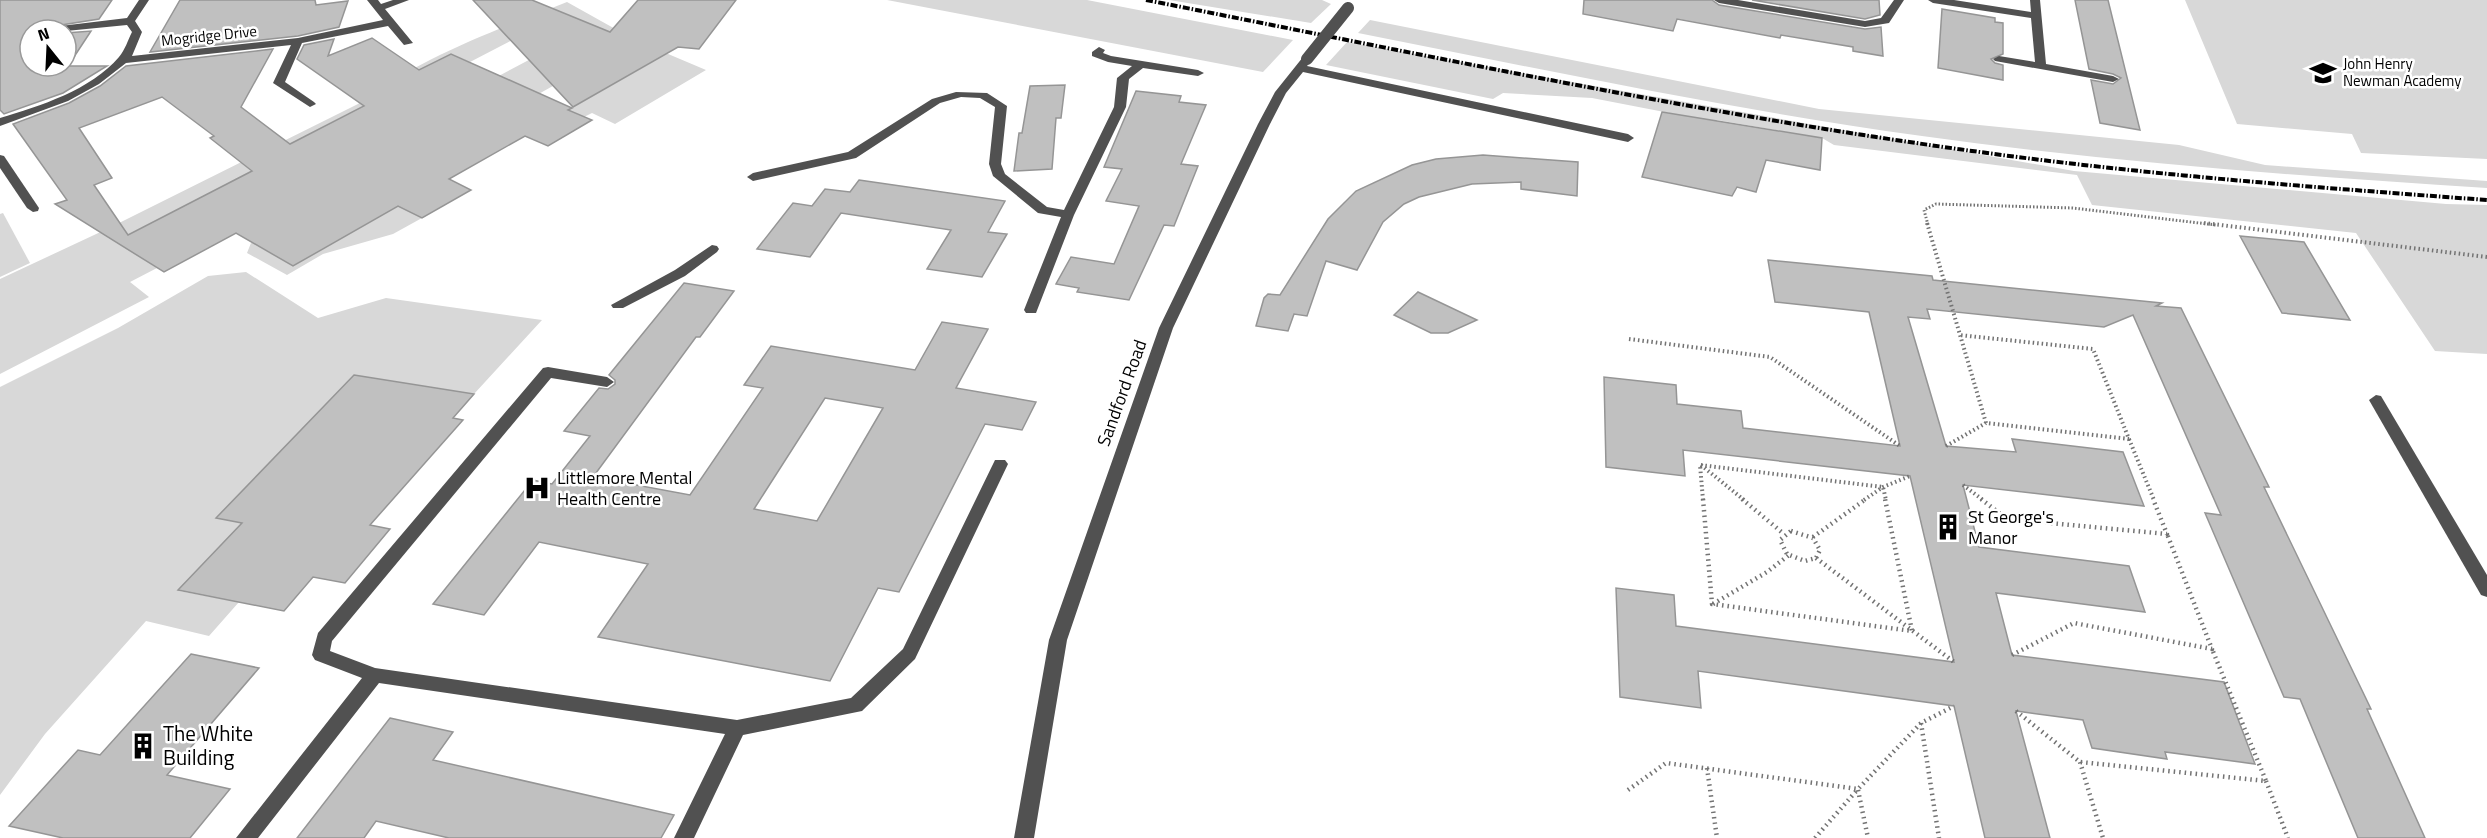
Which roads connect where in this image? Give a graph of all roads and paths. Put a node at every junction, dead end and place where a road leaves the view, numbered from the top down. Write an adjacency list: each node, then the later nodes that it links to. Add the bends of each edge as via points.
1 (144, 0): 10 (street)
2 (404, 0): 7 (street)
3 (1719, 0): 4 (street, via 1864,24 1885,21)
4 (1899, 0)
5 (1933, 0): 9 (street)
6 (2035, 0): 9 (street)
7 (375, 4): 11 (street)
8 (1351, 4): 18 (street, Sandford Road, bridge)
9 (2037, 15): 20 (street)
10 (130, 21): 12 (street); 17 (street, Mogridge Drive, via 137,32)
11 (390, 22): 13 (street, Mogridge Drive); 14 (street)
12 (78, 27)
13 (298, 41): 17 (street, Mogridge Drive); 23 (street, via 279,83)
14 (408, 43)
15 (1099, 50): 19 (street, via 1096,54 1100,57)
16 (1999, 59): 20 (street)
17 (123, 60): 24 (street, Mogridge Drive, via 59,102)
18 (1304, 63): 25 (street); 70 (street, Sandford Road, via 1281,92 1264,124 1166,328 1148,377 1058,640)
19 (1139, 66): 21 (street); 29 (street, via 1123,78 1120,107)
20 (2041, 67): 22 (street)
21 (1198, 73)
22 (2113, 79)
23 (310, 104)
24 (0, 122)
25 (1628, 138)
26 (0, 159): 28 (street)
27 (753, 177): 29 (street, via 852,154 936,101 960,94 983,95 1001,106 995,164 999,176 1043,210)
28 (33, 208)
29 (1068, 215): 33 (street)
30 (712, 249): 32 (street, via 680,273)
31 (2487, 257): 34 (path, via 2073,208 1936,204 1924,210)
32 (618, 305)
33 (1031, 310)
34 (1959, 335): 38 (path); 39 (path, via 2093,349)
35 (1629, 339): 40 (path, via 1770,357)
36 (607, 382): 58 (street, via 548,372 324,638 321,656)
37 (2376, 400): 52 (street)
38 (1986, 423): 39 (path); 41 (path)
39 (2129, 439): 48 (path)
40 (1900, 446)
41 (1946, 447)
42 (1000, 465): 62 (street, via 909,654 856,705)
43 (1701, 465): 46 (path); 47 (path); 53 (path)
44 (1910, 476): 46 (path)
45 (1963, 484): 48 (path, via 2007,519)
46 (1883, 487): 49 (path); 54 (path)
47 (1784, 534): 49 (path, via 1797,531); 50 (path, via 1781,544)
48 (2167, 534): 55 (path)
49 (1813, 537): 51 (path, via 1820,550)
50 (1789, 555): 51 (path, via 1805,561); 53 (path)
51 (1816, 558): 54 (path)
52 (2487, 590)
53 (1712, 604): 54 (path)
54 (1912, 631): 57 (path)
55 (2212, 649): 56 (path, via 2074,623); 65 (path)
56 (2012, 655)
57 (1953, 662)
58 (375, 675): 62 (street); 68 (street)
59 (1954, 706): 61 (path)
60 (2016, 711): 63 (path)
61 (1921, 723): 66 (path); 74 (path)
62 (736, 728): 69 (street)
63 (2080, 762): 65 (path); 75 (path)
64 (1707, 768): 66 (path); 67 (path, via 1666,763); 71 (path)
65 (2266, 782): 76 (path)
66 (1858, 789): 72 (path); 73 (path)
67 (1628, 790)
68 (246, 838)
69 (684, 838)
70 (1024, 838)
71 (1717, 838)
72 (1815, 838)
73 (1868, 838)
74 (1939, 838)
75 (2103, 838)
76 (2288, 838)

